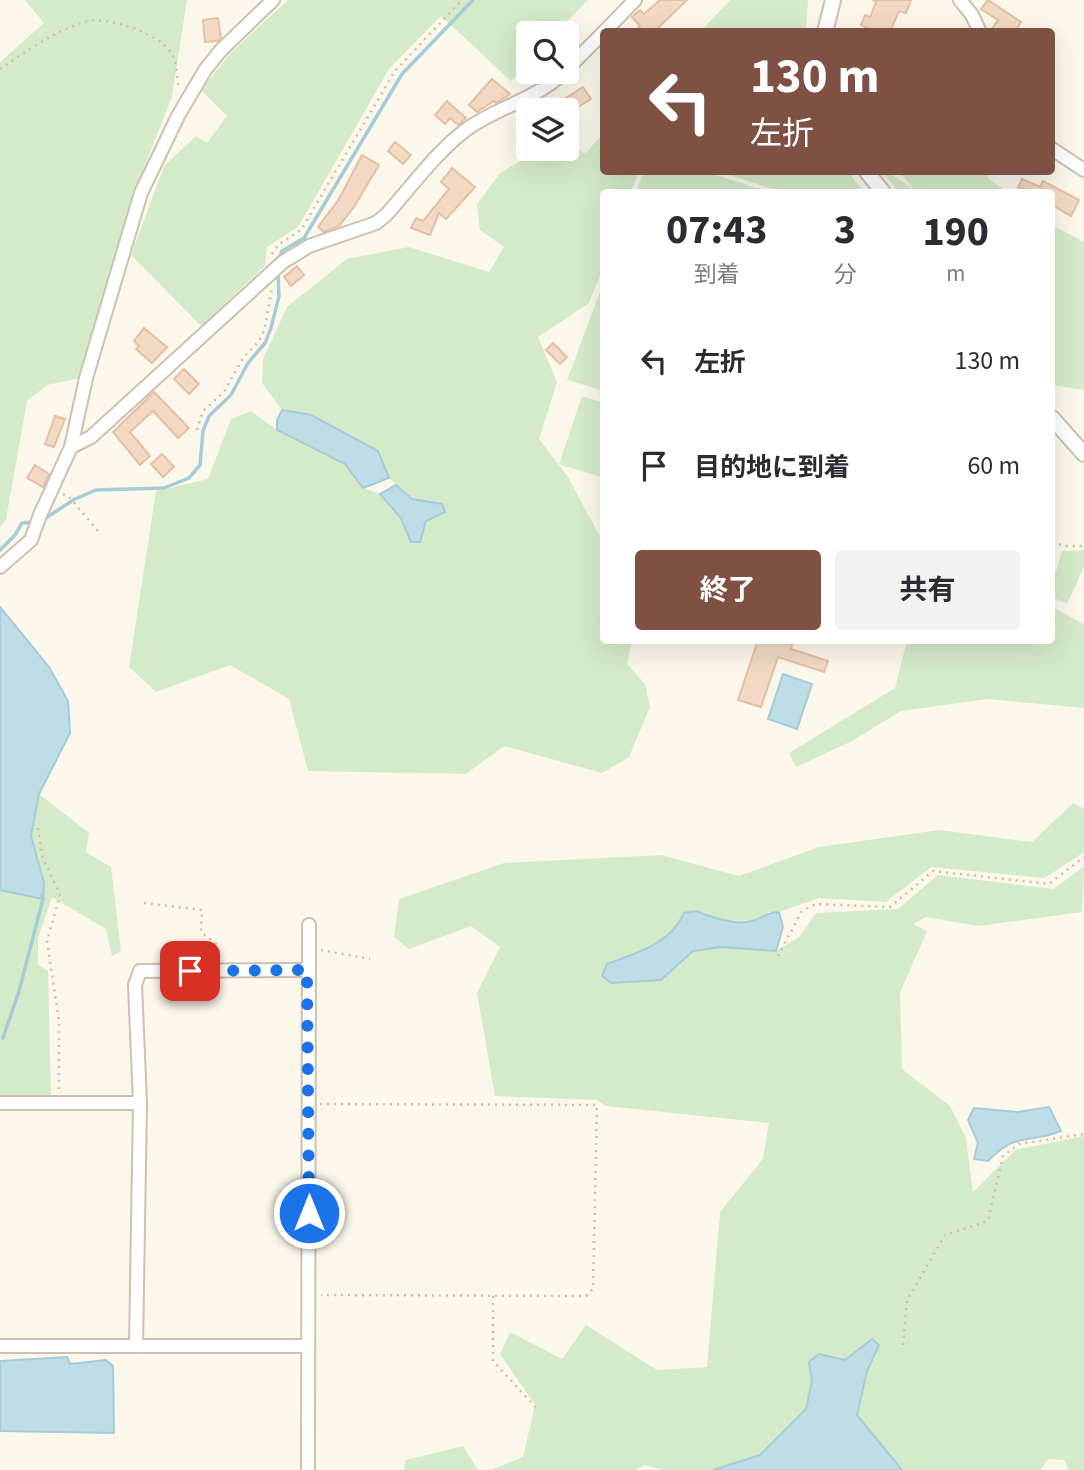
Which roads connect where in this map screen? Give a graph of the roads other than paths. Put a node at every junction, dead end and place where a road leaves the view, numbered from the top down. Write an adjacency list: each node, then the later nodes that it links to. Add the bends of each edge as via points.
1 (273, 0): 16 (street, via 205,70 141,193 86,378)
2 (635, 0): 5 (street)
3 (833, 0): 6 (street)
4 (960, 0): 7 (street)
5 (608, 28)
6 (826, 28)
7 (978, 28)
8 (600, 36): 9 (street)
9 (579, 56)
10 (546, 84): 16 (street, via 447,145 376,223 309,246 278,266 91,437)
11 (1055, 151): 12 (street)
12 (1084, 170)
13 (869, 175): 14 (street)
14 (881, 189)
15 (1055, 421): 17 (street)
16 (71, 447): 18 (street, via 32,540)
17 (1084, 454)
18 (0, 567)
19 (309, 925): 20 (street)
20 (307, 970): 22 (street, via 140,971 135,985); 25 (street)
21 (0, 1103): 22 (street)
22 (140, 1103): 24 (street)
23 (0, 1346): 24 (street)
24 (136, 1346): 25 (street)
25 (308, 1346): 26 (street)
26 (308, 1470)

